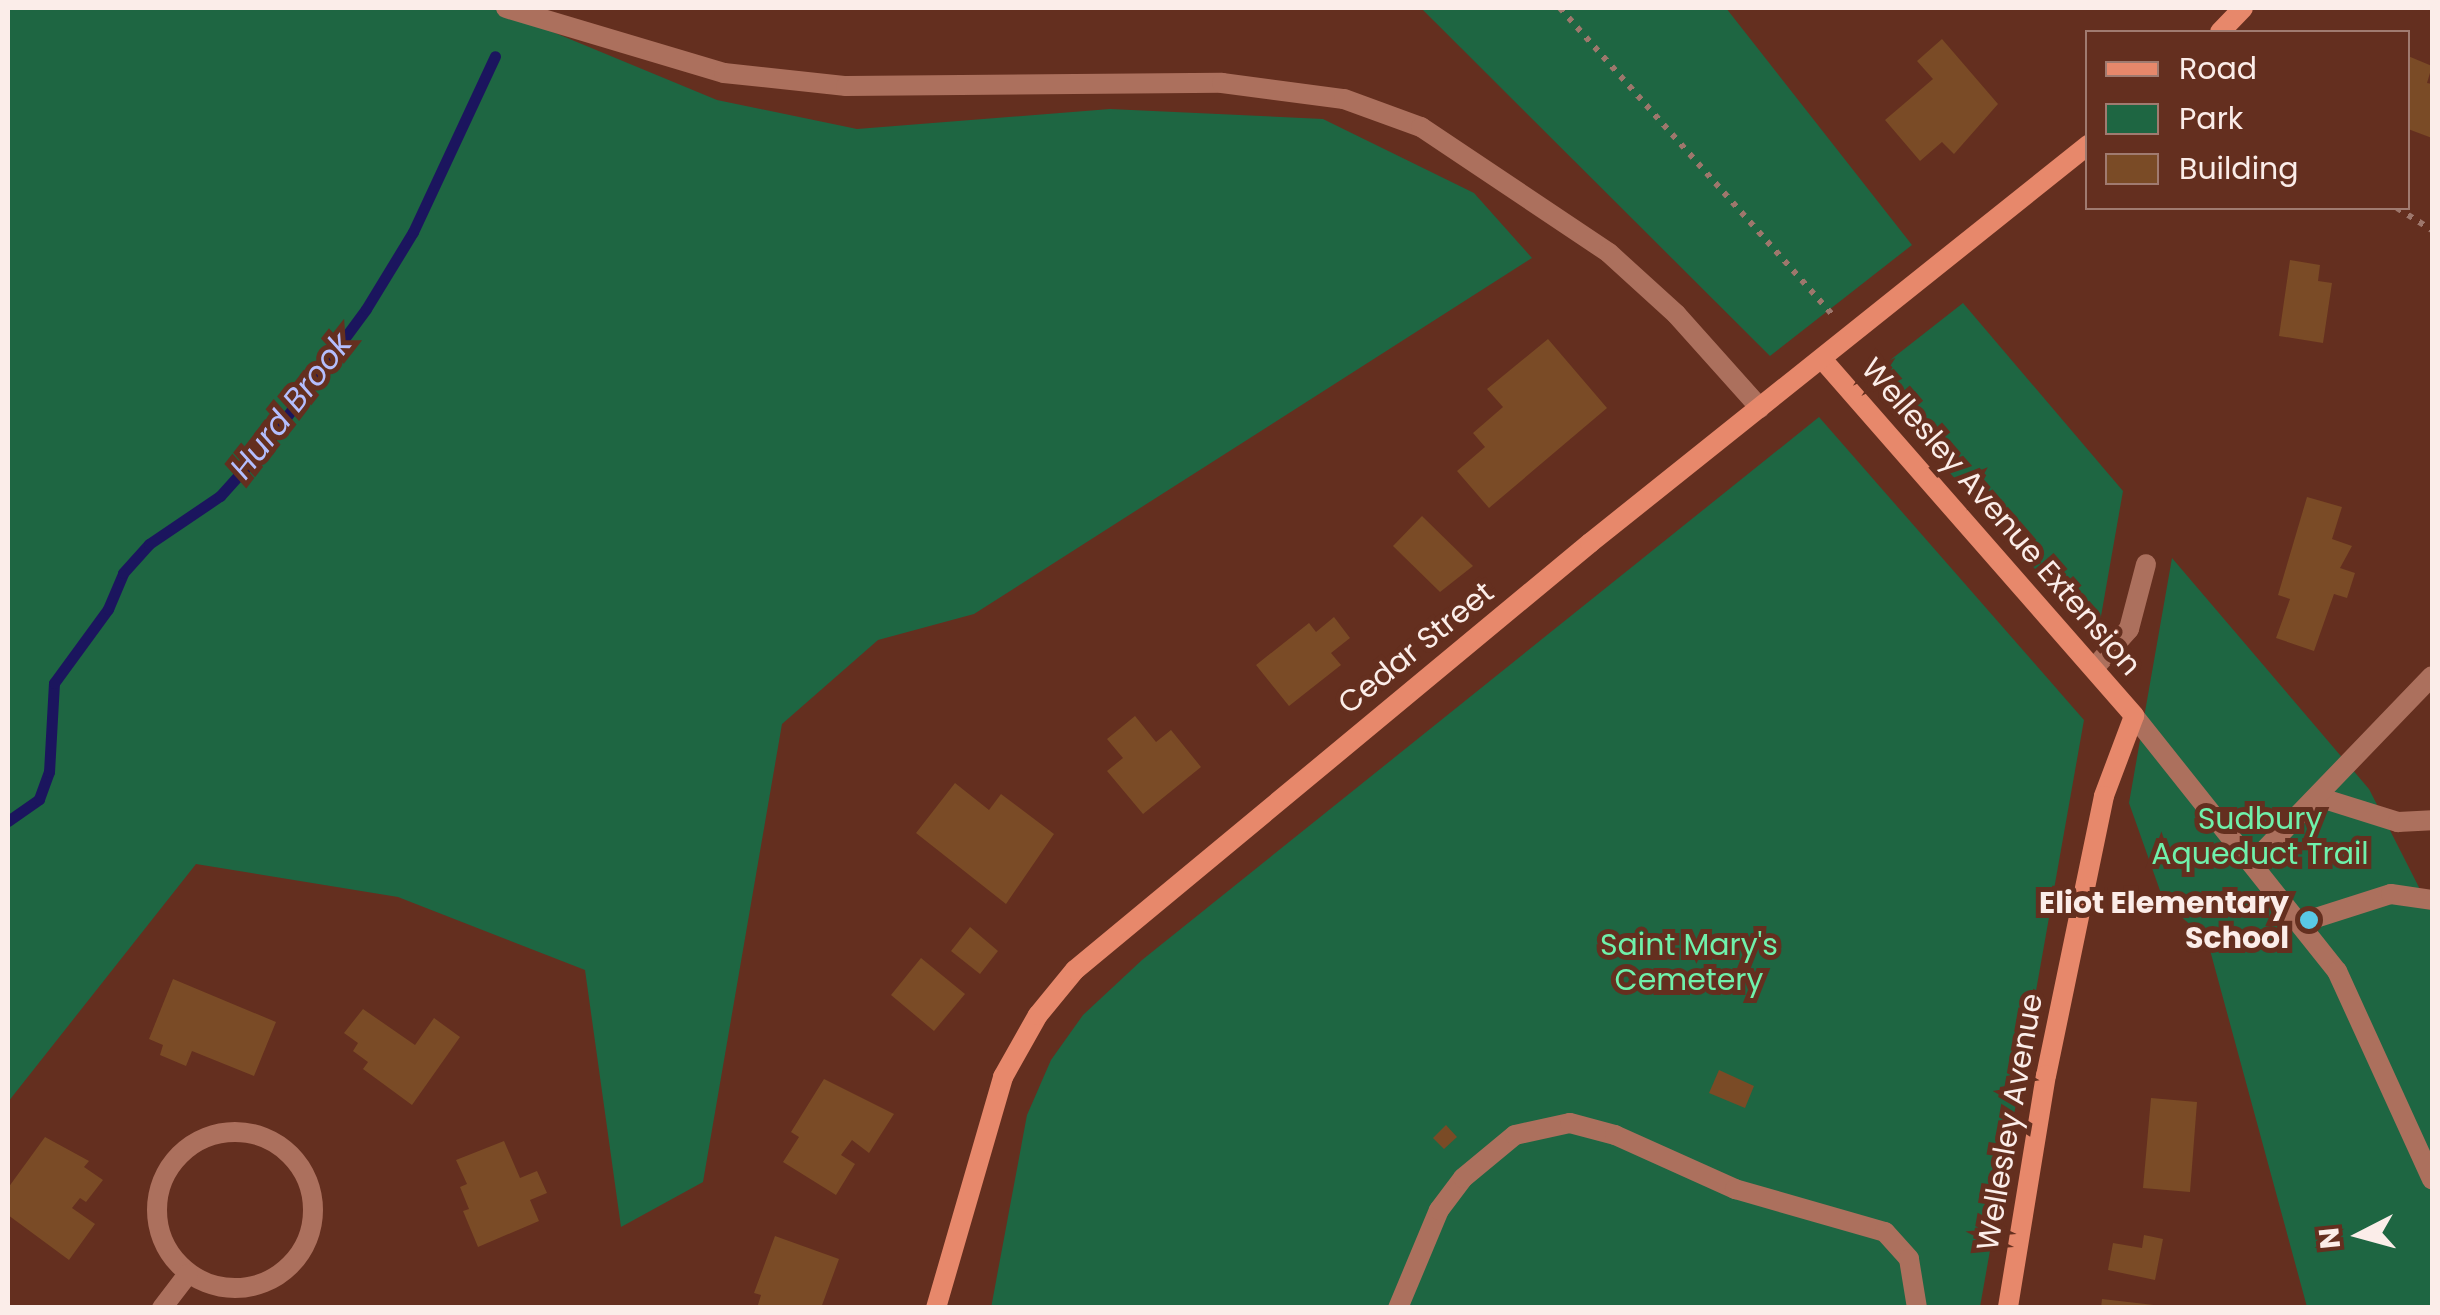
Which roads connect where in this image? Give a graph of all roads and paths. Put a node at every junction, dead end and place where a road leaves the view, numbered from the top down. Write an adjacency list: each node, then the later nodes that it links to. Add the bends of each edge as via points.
1 (506, 8): 10 (street, via 724,73 846,86 1222,82 1344,99 1421,126 1609,254 1676,314)
2 (1560, 8): 8 (path)
3 (2243, 8): 4 (street)
4 (2222, 30)
5 (2085, 147): 8 (street, Cedar Street)
6 (2400, 210): 7 (path)
7 (2432, 230)
8 (1851, 335): 9 (street, Cedar Street)
9 (1822, 358): 10 (street, Cedar Street); 12 (street, Wellesley Avenue Extension)
10 (1760, 408): 23 (street, Cedar Street, via 1075,970 1042,1009 1002,1077)
11 (2146, 564): 12 (street, via 2129,629)
12 (2095, 667): 14 (street, Wellesley Avenue Extension)
13 (2432, 676): 15 (street)
14 (2134, 716): 17 (street); 26 (street, Wellesley Avenue, via 2104,796 2048,1064)
15 (2318, 798): 16 (street, via 2398,822); 17 (street)
16 (2432, 820)
17 (2255, 860): 19 (street)
18 (2432, 900): 19 (street, via 2391,894)
19 (2303, 922): 20 (street, via 2350,992)
20 (2432, 1179)
21 (188, 1274): 21 (street, via 233,1289 270,1281 300,1257 314,1209 304,1169 275,1141 236,1130 198,1140 170,1164 156,1205 167,1250); 22 (street)
22 (162, 1308)
23 (936, 1308)
24 (1398, 1308): 25 (street, via 1440,1210 1463,1178 1516,1135 1570,1123 1615,1135 1735,1189 1885,1232 1909,1259)
25 (1917, 1308)
26 (2008, 1308)

